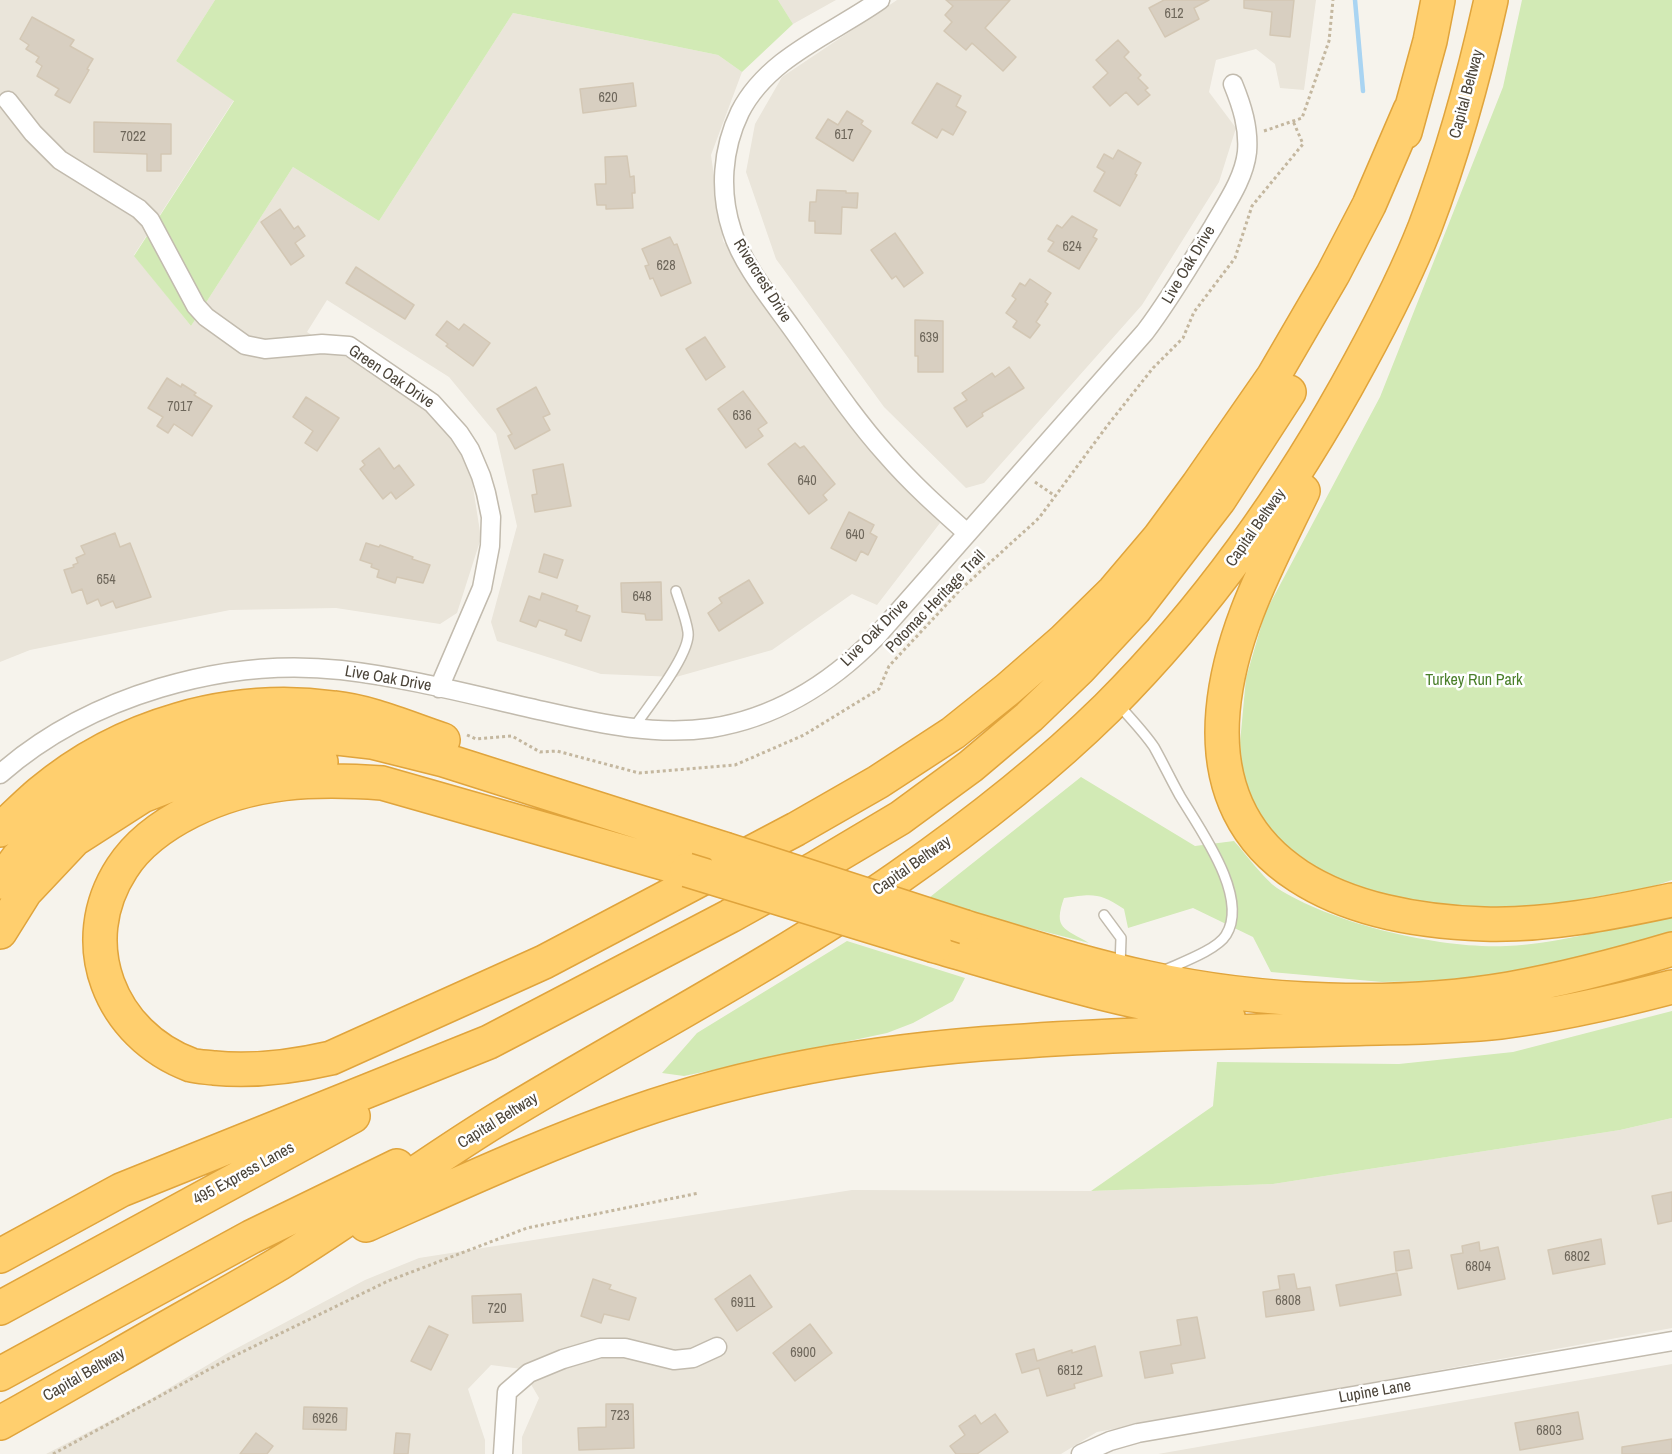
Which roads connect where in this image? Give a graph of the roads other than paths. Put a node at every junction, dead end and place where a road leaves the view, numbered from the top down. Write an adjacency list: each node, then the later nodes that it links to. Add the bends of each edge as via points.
1 (880, 0): 8 (street, Rivercrest Drive, via 783,62 754,90 731,135 724,167 724,198 731,230 744,257 836,390 885,453)
2 (1438, 0): 6 (highway)
3 (1491, 0): 7 (highway, Capital Beltway, via 1445,171)
4 (1233, 84): 8 (street, Live Oak Drive, via 1242,109 1247,154 1232,193 1145,332)
5 (8, 101): 10 (street, Green Oak Drive, via 60,160 139,208 150,220 196,306 206,317 245,345 265,349 349,346 432,403 459,433 470,450 486,493 491,517 490,546 482,588)
6 (1410, 110): 16 (highway, via 1369,205 1273,377 1159,538 1114,591 1024,676 953,733 887,776 796,829 544,962 331,1059 243,1071 193,1066 158,1048 129,1022 110,990 101,961 104,907 122,867 138,848 171,823 213,801 298,781 382,783); 25 (highway, via 1380,210 1348,281 1289,392 1219,500 1174,560 1080,668 971,766 900,818 730,916)
7 (1391, 305): 11 (highway, Capital Beltway, via 1332,415 1252,537 1166,645); 18 (highway, via 1237,636 1223,711 1222,741 1231,791 1241,813 1277,861 1298,877 1356,904 1398,914 1484,924 1522,923)
8 (967, 533): 12 (street, Live Oak Drive, via 863,649 808,692 764,714 720,726)
9 (676, 591): 12 (lane, via 688,634 674,673)
10 (439, 688): 12 (street, Live Oak Drive); 13 (street, Live Oak Drive, via 381,675 315,668 262,669 183,681 80,721)
11 (1114, 700): 22 (lane, via 1153,746 1224,874 1232,904 1225,937 1200,953); 26 (highway, Capital Beltway, via 1041,768 898,878 742,977)
12 (633, 729)
13 (0, 774)
14 (0, 830): 15 (highway, via 41,792 134,736 214,710 288,705 335,708 381,718)
15 (724, 849): 17 (highway, via 444,760 372,742 310,735 242,737 168,755 114,778 64,812); 22 (highway, bridge, via 965,927)
16 (687, 870): 20 (highway, via 387,771 334,762 281,761 214,768 142,796 75,839 25,892); 24 (highway, bridge, via 1083,990 1274,1023)
17 (0, 882)
18 (1672, 900)
19 (1104, 915): 22 (lane, via 1121,938 1122,951)
20 (0, 932)
21 (1672, 949): 22 (highway, via 1508,989 1407,1000 1277,996)
22 (1133, 975)
23 (1672, 987): 24 (highway, via 1615,1002 1503,1021)
24 (1358, 1028): 28 (highway, via 1008,1042 828,1064 730,1084 571,1136)
25 (489, 1042): 27 (highway, via 121,1190); 29 (highway, 495 Express Lanes)
26 (492, 1123): 28 (highway, Capital Beltway); 32 (highway, via 251,1237)
27 (0, 1256)
28 (279, 1263): 33 (highway, Capital Beltway)
29 (0, 1308)
30 (1672, 1341): 35 (street, Lupine Lane, via 1138,1433)
31 (717, 1347): 34 (street, via 693,1358 674,1360 625,1348 600,1348 529,1373 507,1392)
32 (0, 1374)
33 (0, 1423)
34 (504, 1451)
35 (1081, 1454)

